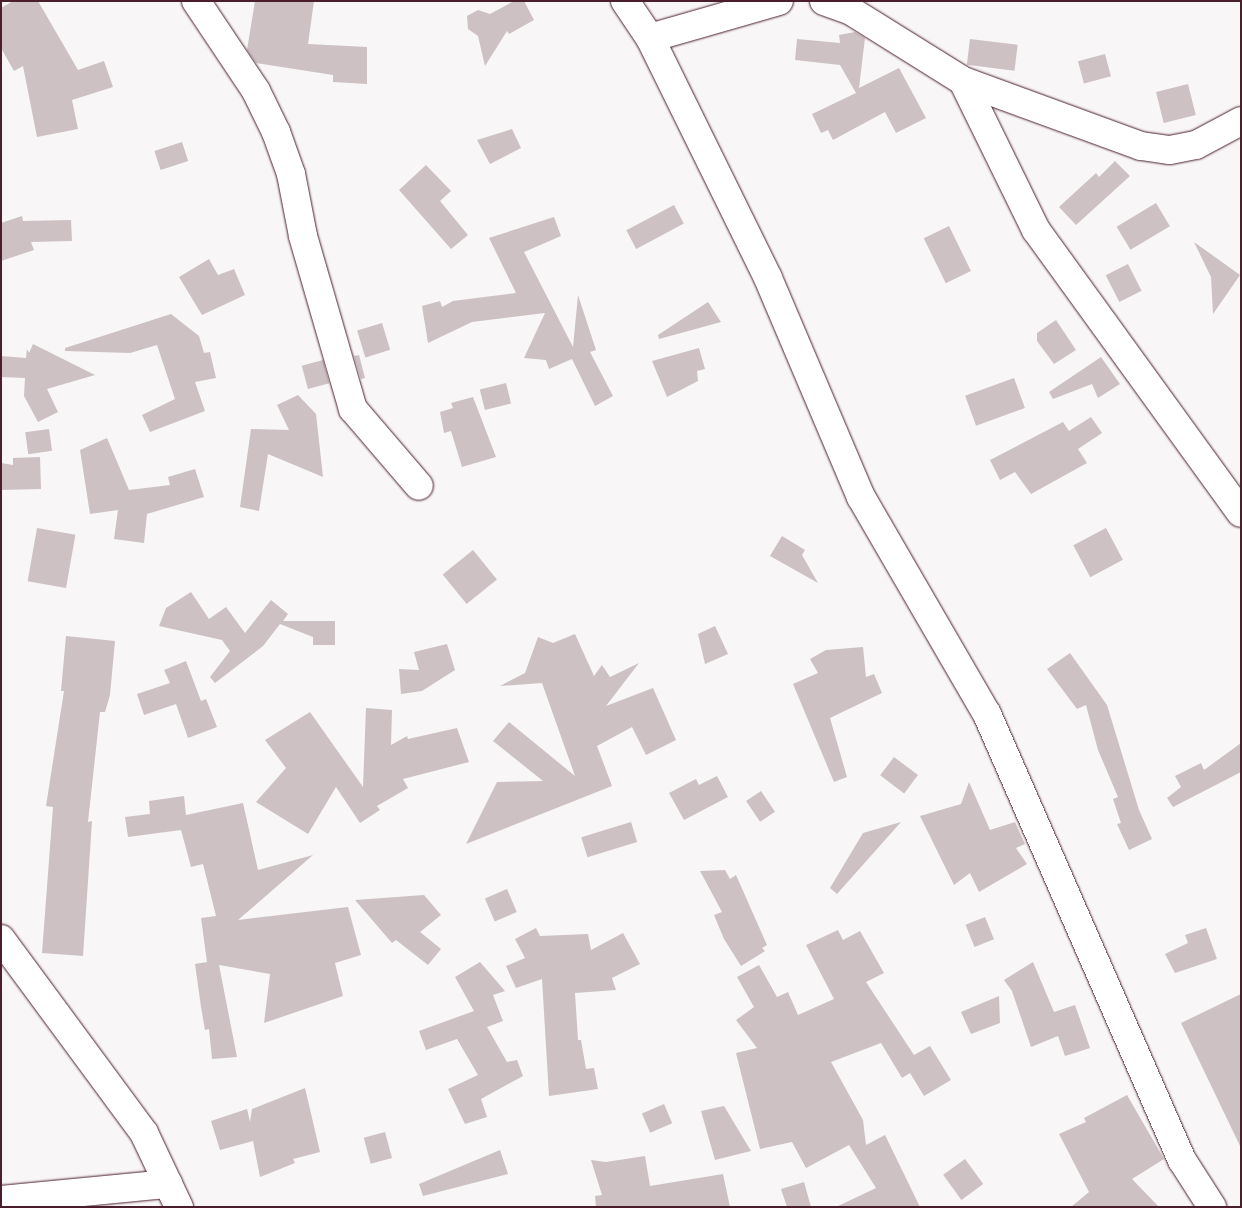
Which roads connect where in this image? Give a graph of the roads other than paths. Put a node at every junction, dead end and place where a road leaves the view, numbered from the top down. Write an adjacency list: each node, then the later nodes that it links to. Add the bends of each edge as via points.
1 (196, 1): 8 (street, via 256,91 276,132 291,174 303,236 353,409)
2 (625, 1): 5 (street)
3 (779, 1): 5 (street)
4 (824, 1): 6 (street, via 852,11)
5 (650, 38): 13 (street, via 768,278 861,497 987,714 1182,1160)
6 (963, 81): 7 (street, via 1141,146 1170,150 1196,144); 9 (street, via 1036,230)
7 (1241, 121)
8 (419, 486)
9 (1241, 513)
10 (1, 939): 11 (street, via 144,1133)
11 (173, 1195): 12 (street)
12 (1, 1200)
13 (1212, 1207)

